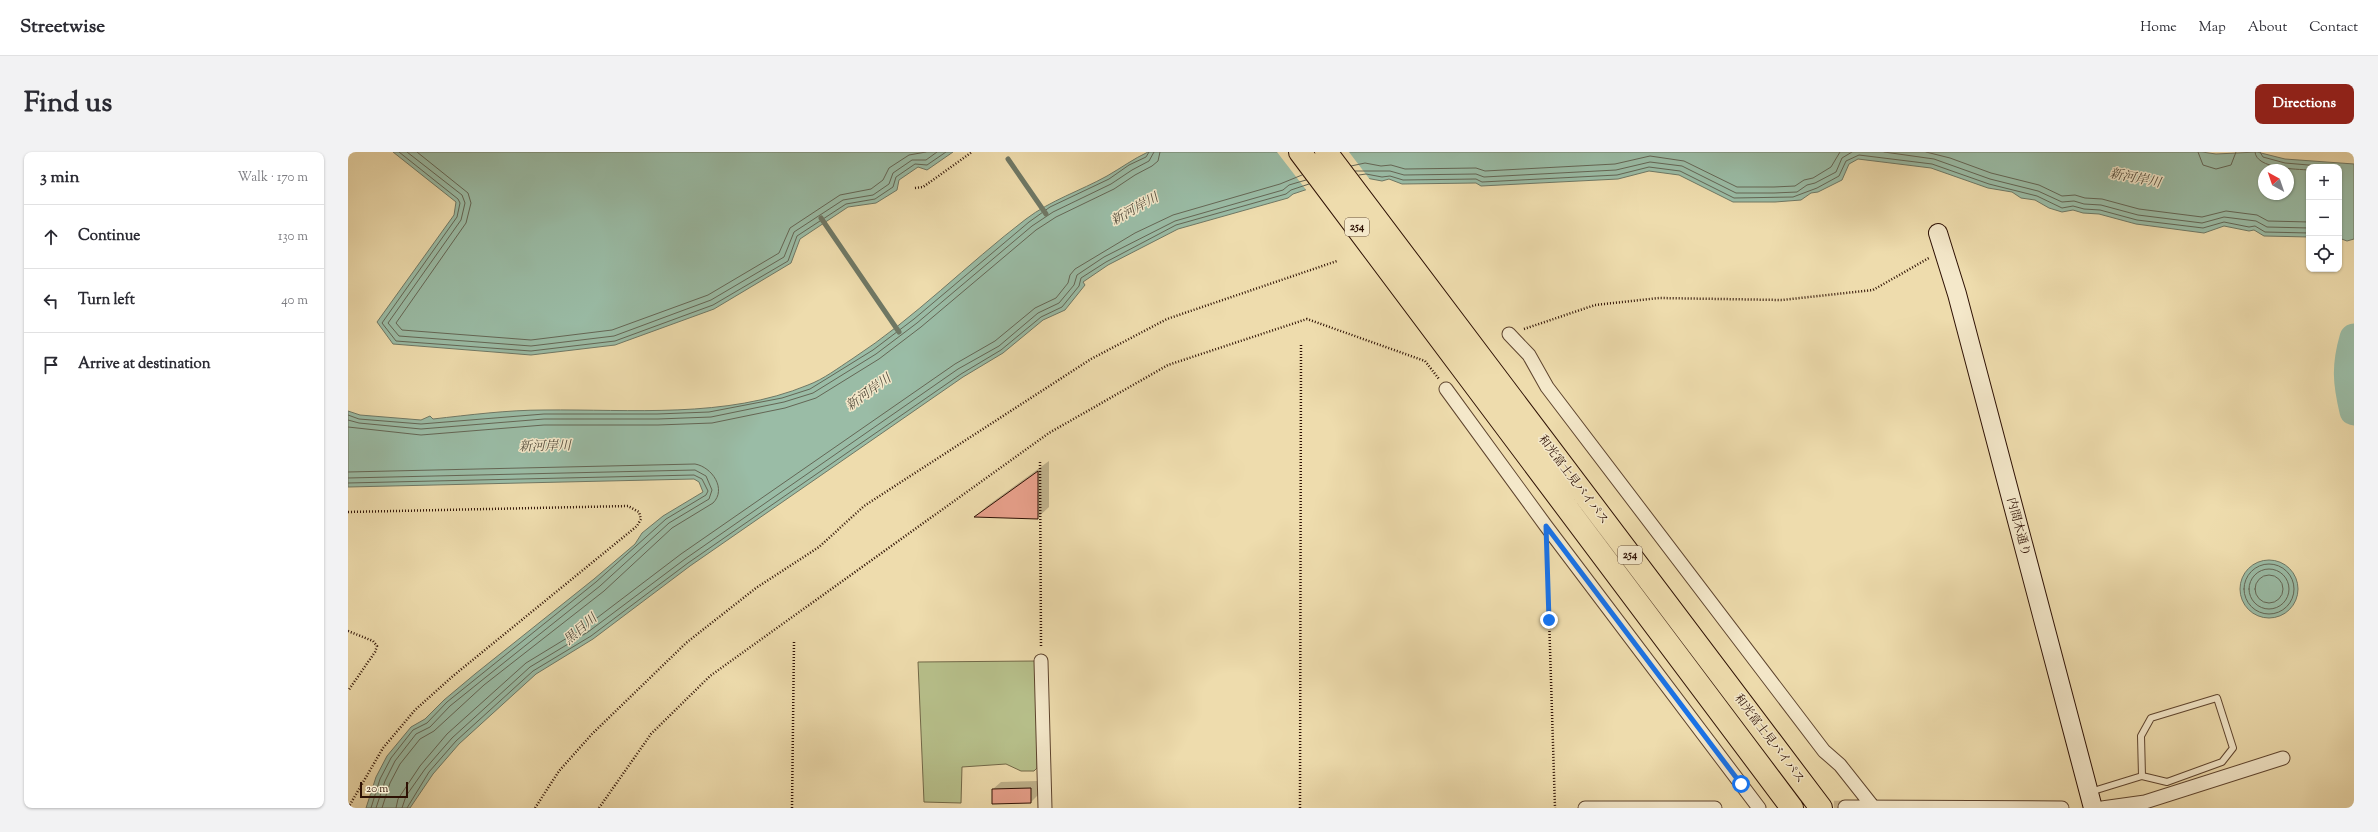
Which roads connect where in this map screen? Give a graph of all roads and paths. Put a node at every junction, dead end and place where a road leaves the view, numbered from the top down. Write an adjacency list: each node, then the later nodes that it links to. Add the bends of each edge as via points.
1 (972, 152): 4 (path, via 923,187)
2 (1300, 152): 32 (highway, 和光富士見バイパス / 254)
3 (1326, 152): 33 (highway, 和光富士見バイパス / 254)
4 (915, 188)
5 (1940, 240): 7 (path, via 1928,258 1873,290 1782,300 1659,298 1595,305); 19 (street, 内間木通り, via 1957,294)
6 (1337, 261): 23 (path, via 1167,319 1090,359 864,506 819,547 756,588 686,643 592,734 559,771)
7 (1509, 334): 21 (street, via 1529,355 1547,387 1819,744 1840,764)
8 (1301, 344): 27 (path)
9 (1446, 389): 12 (street); 24 (path, via 1425,361 1307,319 1168,365 1049,433 710,676 651,734)
10 (1040, 462): 15 (path)
11 (348, 512): 22 (path, via 628,506 639,512 641,519 637,526 414,710 383,748)
12 (1546, 526): 28 (path); 31 (street)
13 (348, 631): 16 (path, via 373,641 377,646)
14 (794, 642): 25 (path)
15 (1041, 661): 26 (street)
16 (348, 691)
17 (2283, 758): 35 (street, via 2145,802)
18 (2142, 776): 18 (lane, via 2141,736 2151,718 2217,698 2233,748 2222,762 2167,782); 19 (lane)
19 (2091, 800)
20 (1845, 807): 21 (street)
21 (1873, 807): 34 (street)
22 (348, 808)
23 (535, 808)
24 (599, 808)
25 (792, 808)
26 (1045, 808)
27 (1300, 808)
28 (1555, 808)
29 (1585, 808): 30 (street)
30 (1715, 808)
31 (1759, 808)
32 (1792, 808)
33 (1821, 808)
34 (2060, 808)
35 (2102, 808)

